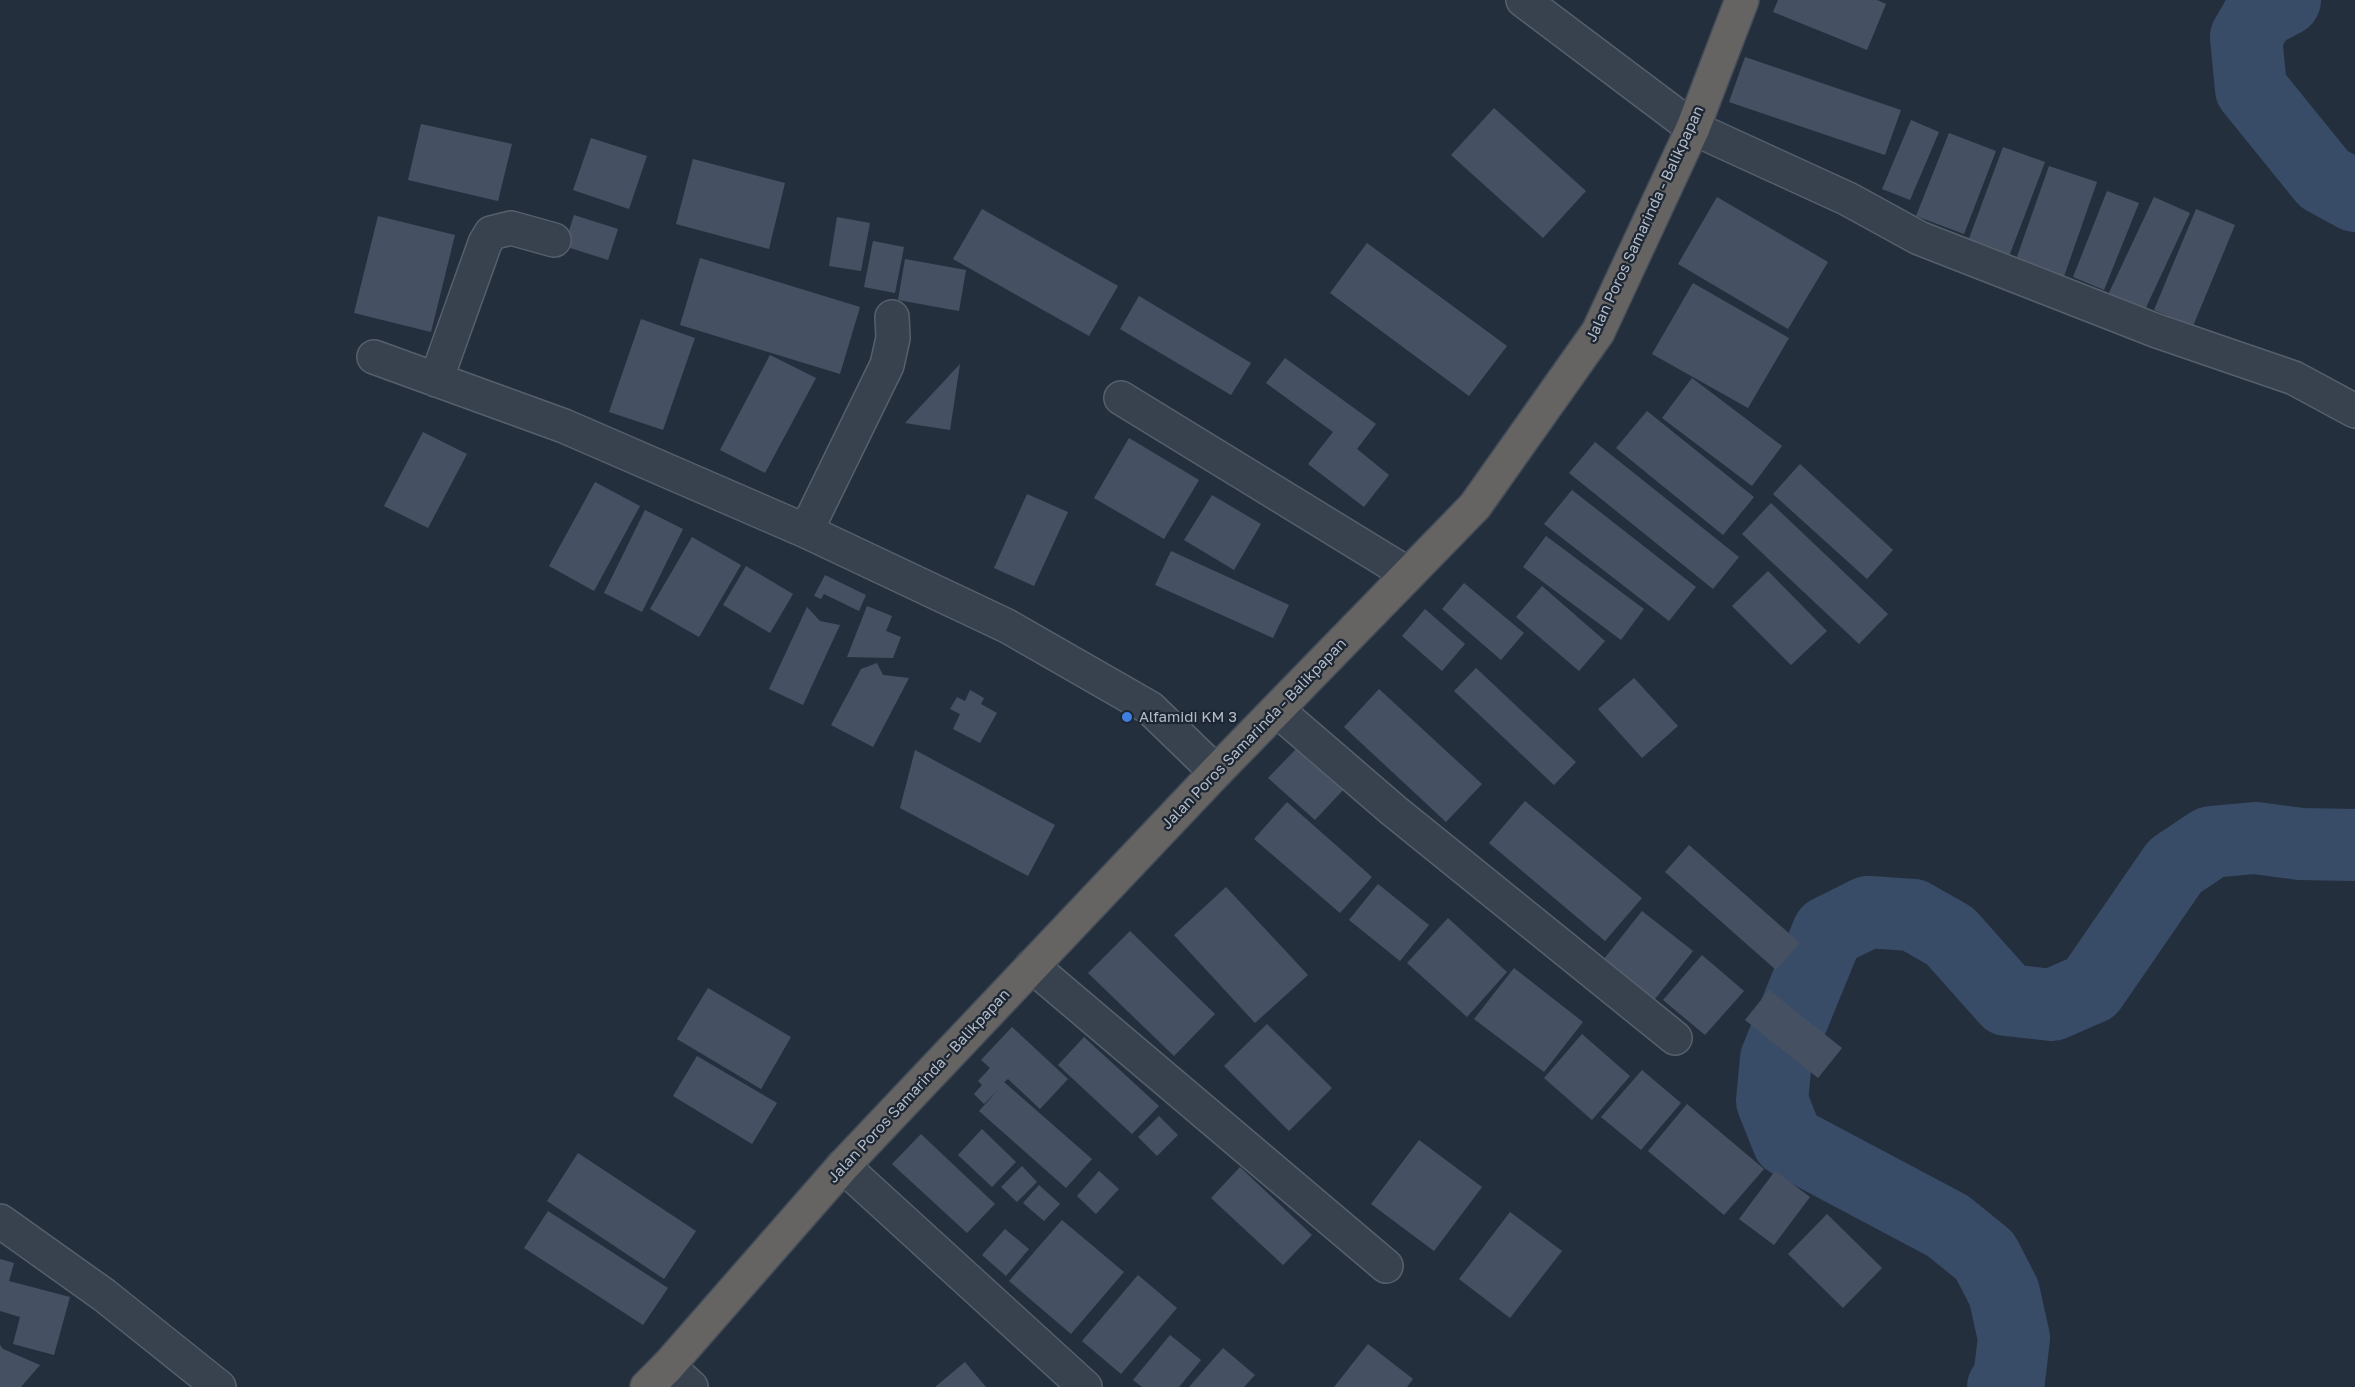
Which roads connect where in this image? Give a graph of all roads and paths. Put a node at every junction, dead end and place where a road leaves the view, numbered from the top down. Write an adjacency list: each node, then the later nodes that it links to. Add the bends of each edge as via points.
1 (1522, 0): 3 (street)
2 (1742, 0): 3 (highway, Jalan Poros Samarinda - Balikpapan)
3 (1693, 128): 9 (street, via 1848,199 1919,238 2157,331 2294,378); 11 (highway, Jalan Poros Samarinda - Balikpapan, via 1598,332 1475,506)
4 (554, 240): 7 (street, via 511,228 491,233)
5 (892, 317): 10 (street, via 893,338 887,365)
6 (374, 357): 7 (street)
7 (436, 380): 10 (street, via 564,426)
8 (1121, 398): 11 (street)
9 (2355, 411)
10 (806, 531): 13 (street, via 1007,627 1150,708)
11 (1408, 574): 12 (highway, Jalan Poros Samarinda - Balikpapan)
12 (1277, 710): 13 (highway, Jalan Poros Samarinda - Balikpapan); 15 (street, via 1393,810)
13 (1216, 772): 14 (highway, Jalan Poros Samarinda - Balikpapan)
14 (1032, 966): 16 (highway, Jalan Poros Samarinda - Balikpapan); 18 (street)
15 (1675, 1038)
16 (843, 1166): 19 (highway, Jalan Poros Samarinda - Balikpapan); 21 (street)
17 (0, 1221): 20 (street, via 104,1295)
18 (1386, 1266)
19 (669, 1380)
20 (219, 1387)
21 (1085, 1387)

